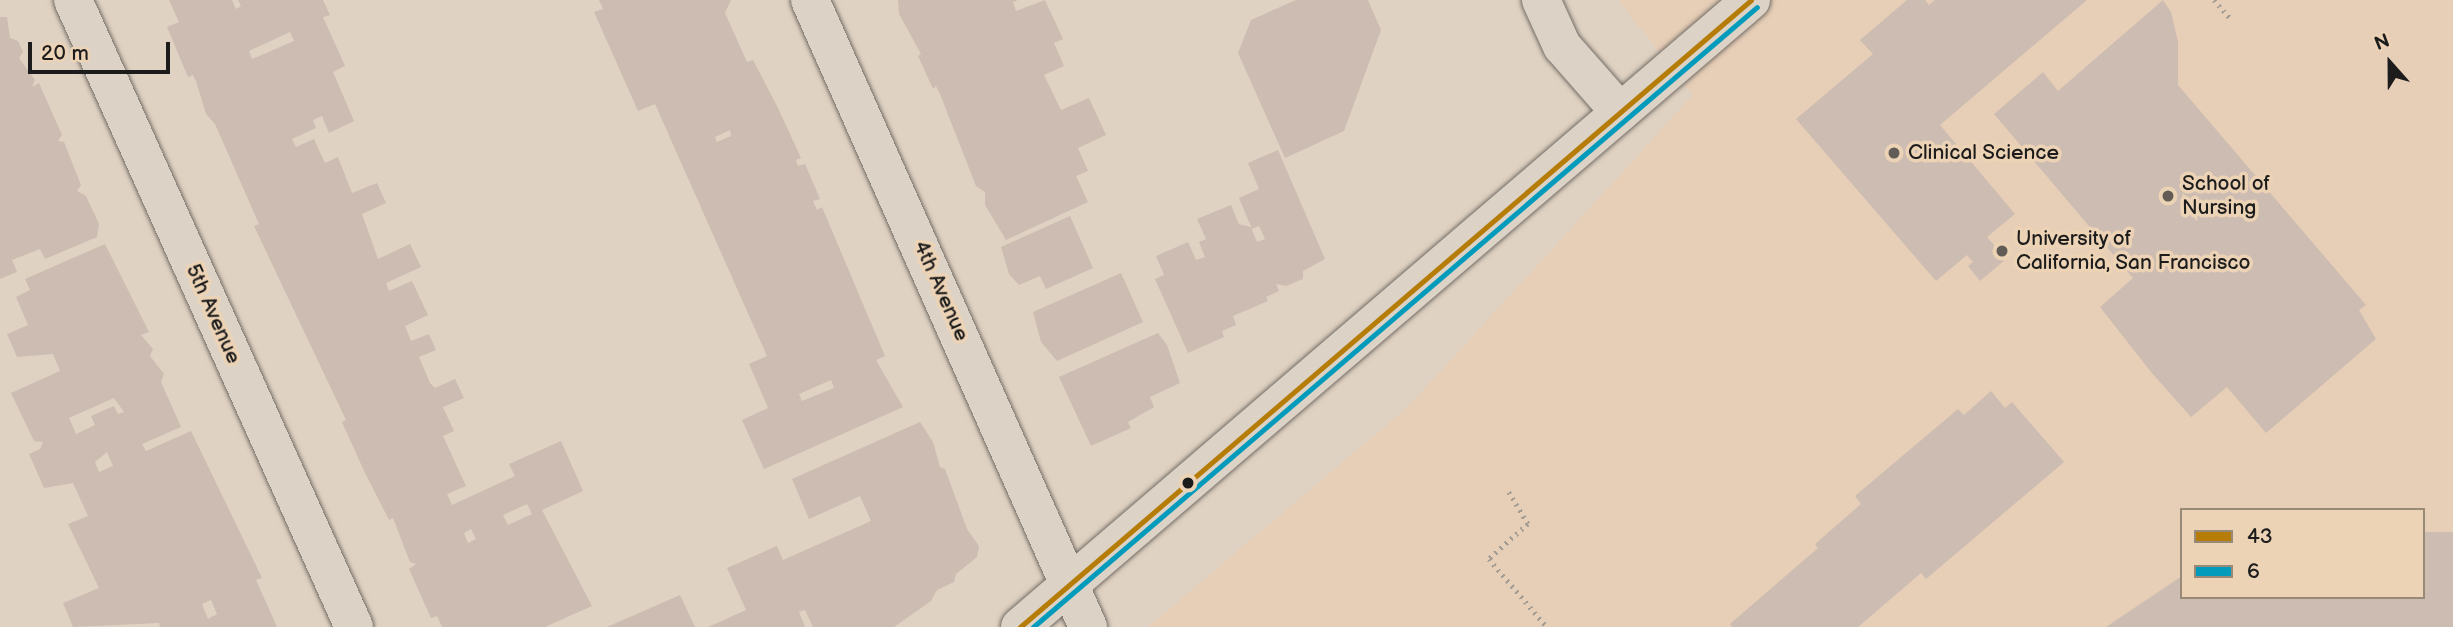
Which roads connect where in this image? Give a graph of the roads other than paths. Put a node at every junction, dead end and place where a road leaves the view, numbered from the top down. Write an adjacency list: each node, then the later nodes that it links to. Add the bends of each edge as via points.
1 (73, 0): 7 (street, 5th Avenue)
2 (810, 0): 6 (street, 4th Avenue)
3 (1541, 0): 5 (street, via 1562,46)
4 (1751, 0): 5 (street)
5 (1620, 112): 6 (street)
6 (1071, 583): 8 (street); 9 (street, 4th Avenue)
7 (354, 627)
8 (1020, 627)
9 (1088, 627)

